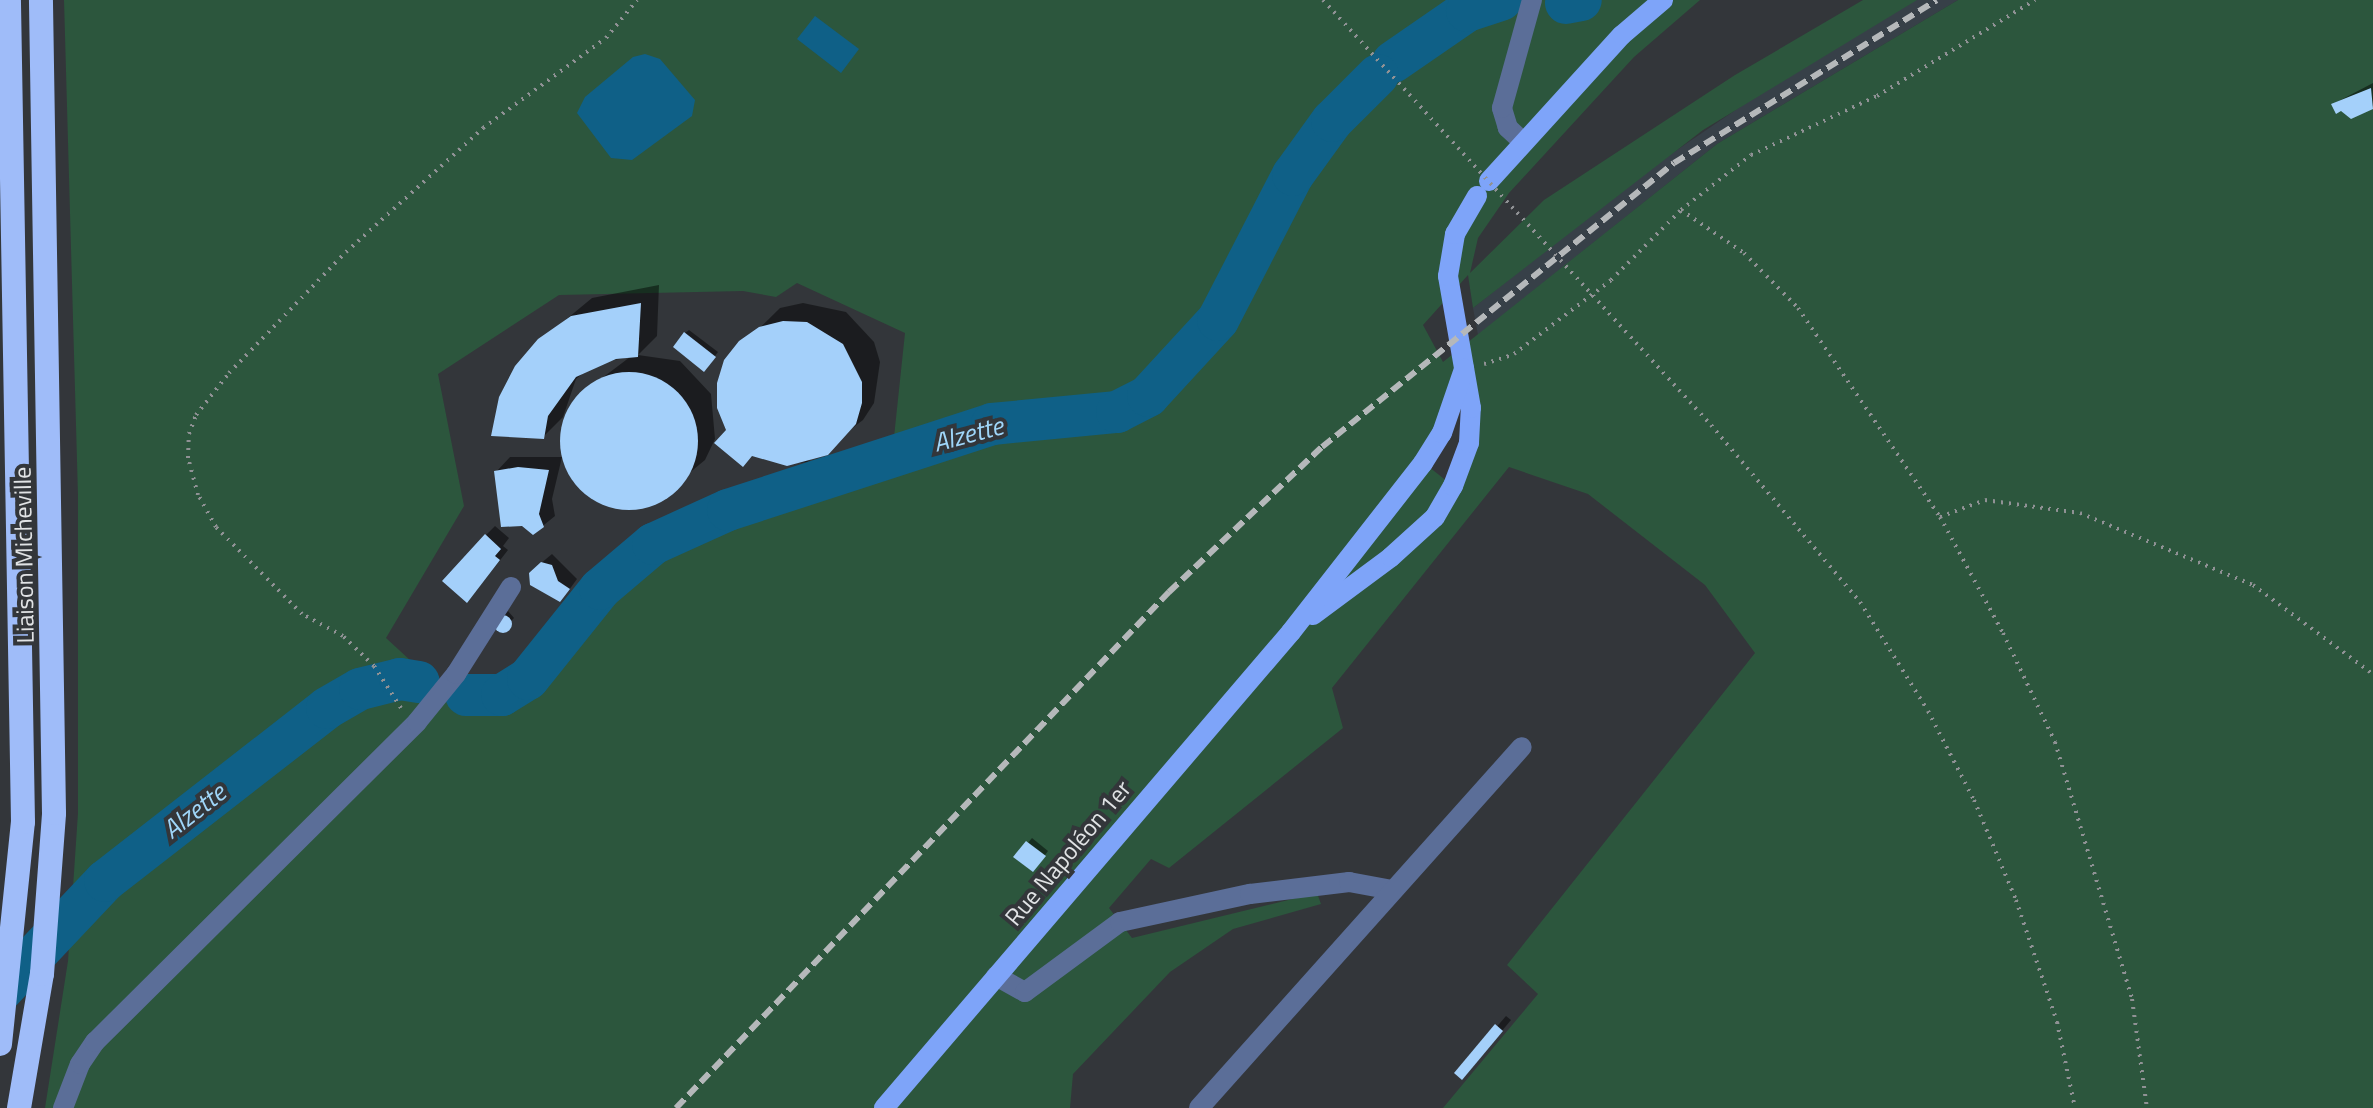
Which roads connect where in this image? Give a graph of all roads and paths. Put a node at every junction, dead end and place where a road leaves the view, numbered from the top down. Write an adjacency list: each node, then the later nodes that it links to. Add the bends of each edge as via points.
1 (9, 0): 19 (highway, Liaison Micheville, via 23,822)
2 (41, 0): 20 (highway, Liaison Micheville, via 54,813 42,974)
3 (637, 0): 15 (path, via 606,38 483,128 346,252 229,373 196,415 189,434 188,458 198,495 216,527 302,614 343,636 374,666)
4 (1323, 0): 24 (path, bridge, via 1711,425 1860,602 1928,711 1974,800 2016,900 2057,1022)
5 (1532, 0): 8 (street, via 1502,108 1508,128)
6 (1663, 0): 8 (main road, via 1622,35)
7 (2035, 0): 9 (path, via 1877,96 1751,155)
8 (1523, 142): 10 (main road, via 1483,188 1455,234 1448,276)
9 (1681, 210): 10 (path, via 1611,280 1514,354); 11 (path, via 1744,253 1798,308)
10 (1464, 369): 13 (main road, via 1442,433 1423,463); 13 (main road, via 1471,408 1469,443 1435,517)
11 (1940, 517): 14 (path, via 1985,500 2080,513 2253,585); 25 (path, via 2055,742 2132,999)
12 (511, 587): 21 (street, via 456,674 417,722 95,1042)
13 (1291, 632): 18 (main road, Rue Napoléon 1er)
14 (2373, 674)
15 (397, 704)
16 (1522, 747): 17 (street)
17 (1392, 890): 18 (street, via 1349,882 1250,894 1134,919 1093,940 1025,992); 23 (street)
18 (996, 976): 22 (main road, Rue Napoléon 1er)
19 (0, 1044)
20 (19, 1108)
21 (63, 1108)
22 (884, 1108)
23 (1199, 1108)
24 (2075, 1108)
25 (2147, 1108)

